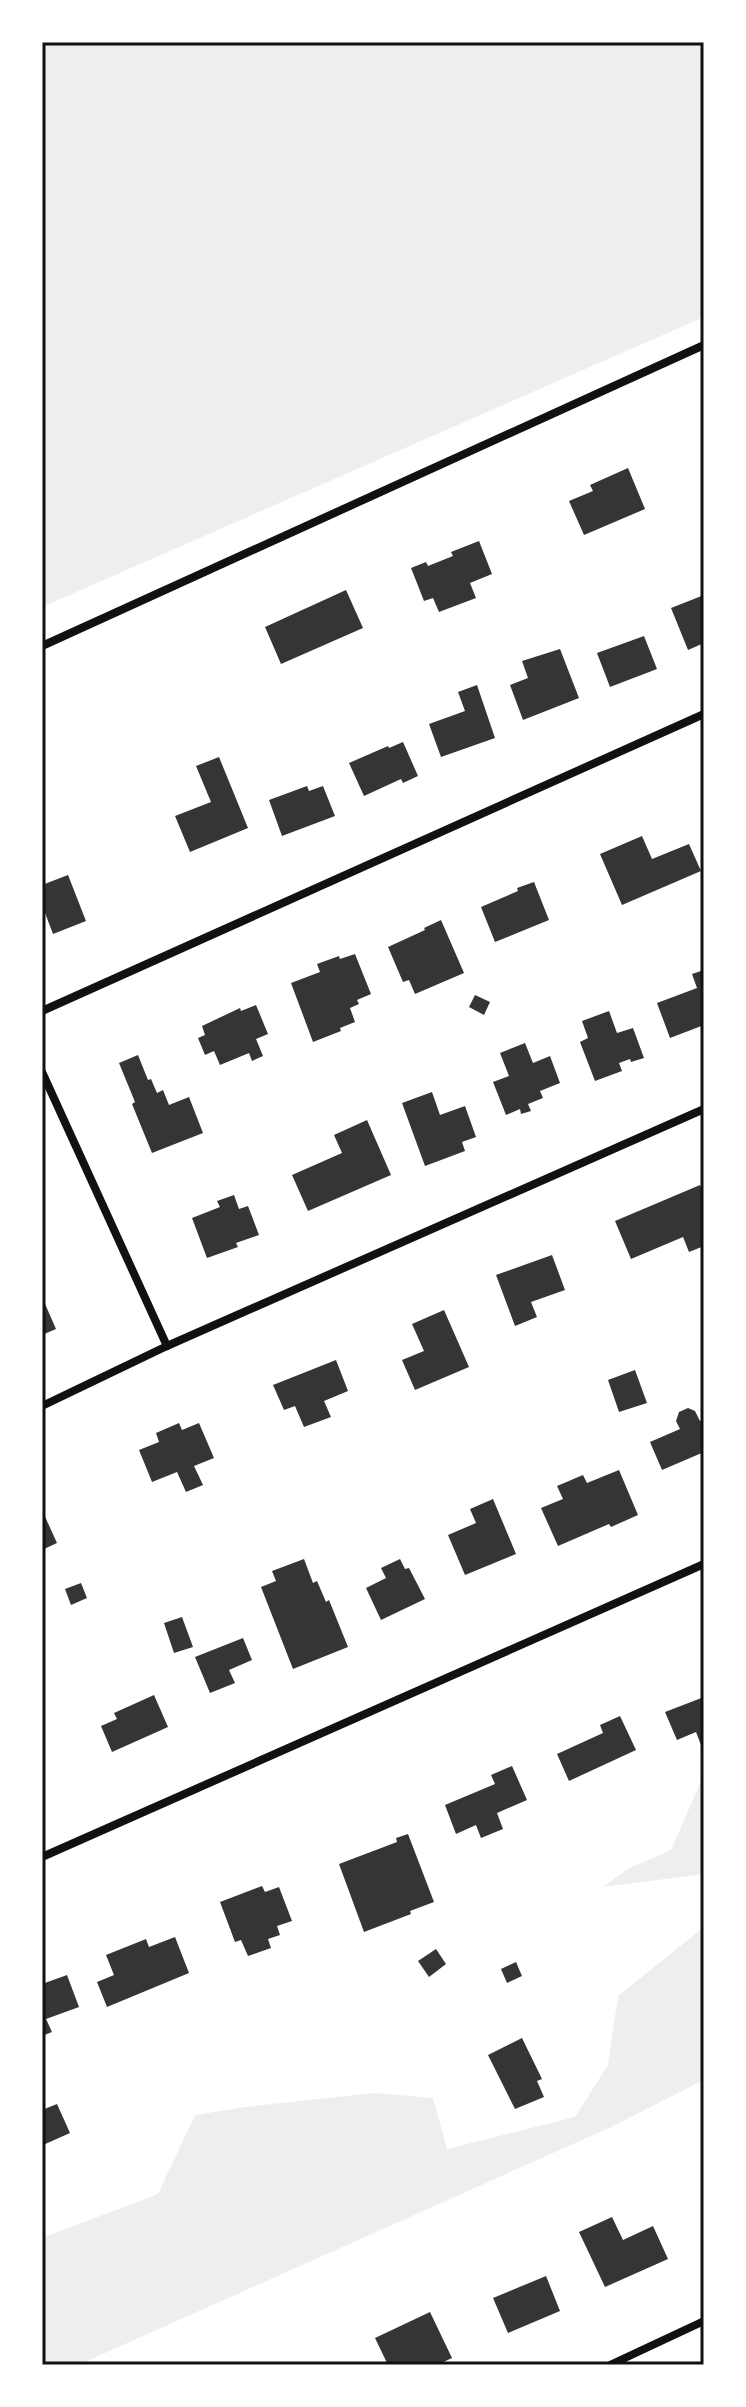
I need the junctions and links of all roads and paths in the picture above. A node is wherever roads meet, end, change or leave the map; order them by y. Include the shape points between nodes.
1 (704, 345) edge
2 (42, 646) edge
3 (704, 714) edge
4 (42, 1011) edge
5 (42, 1072) edge
6 (704, 1109) edge
7 (167, 1346) junction
8 (42, 1406) edge
9 (704, 1564) edge
10 (42, 1857) edge
11 (704, 2321) edge
12 (610, 2365) edge

1 - 2 street
3 - 4 street
5 - 7 street
6 - 7 street
7 - 8 street
9 - 10 street
11 - 12 street

